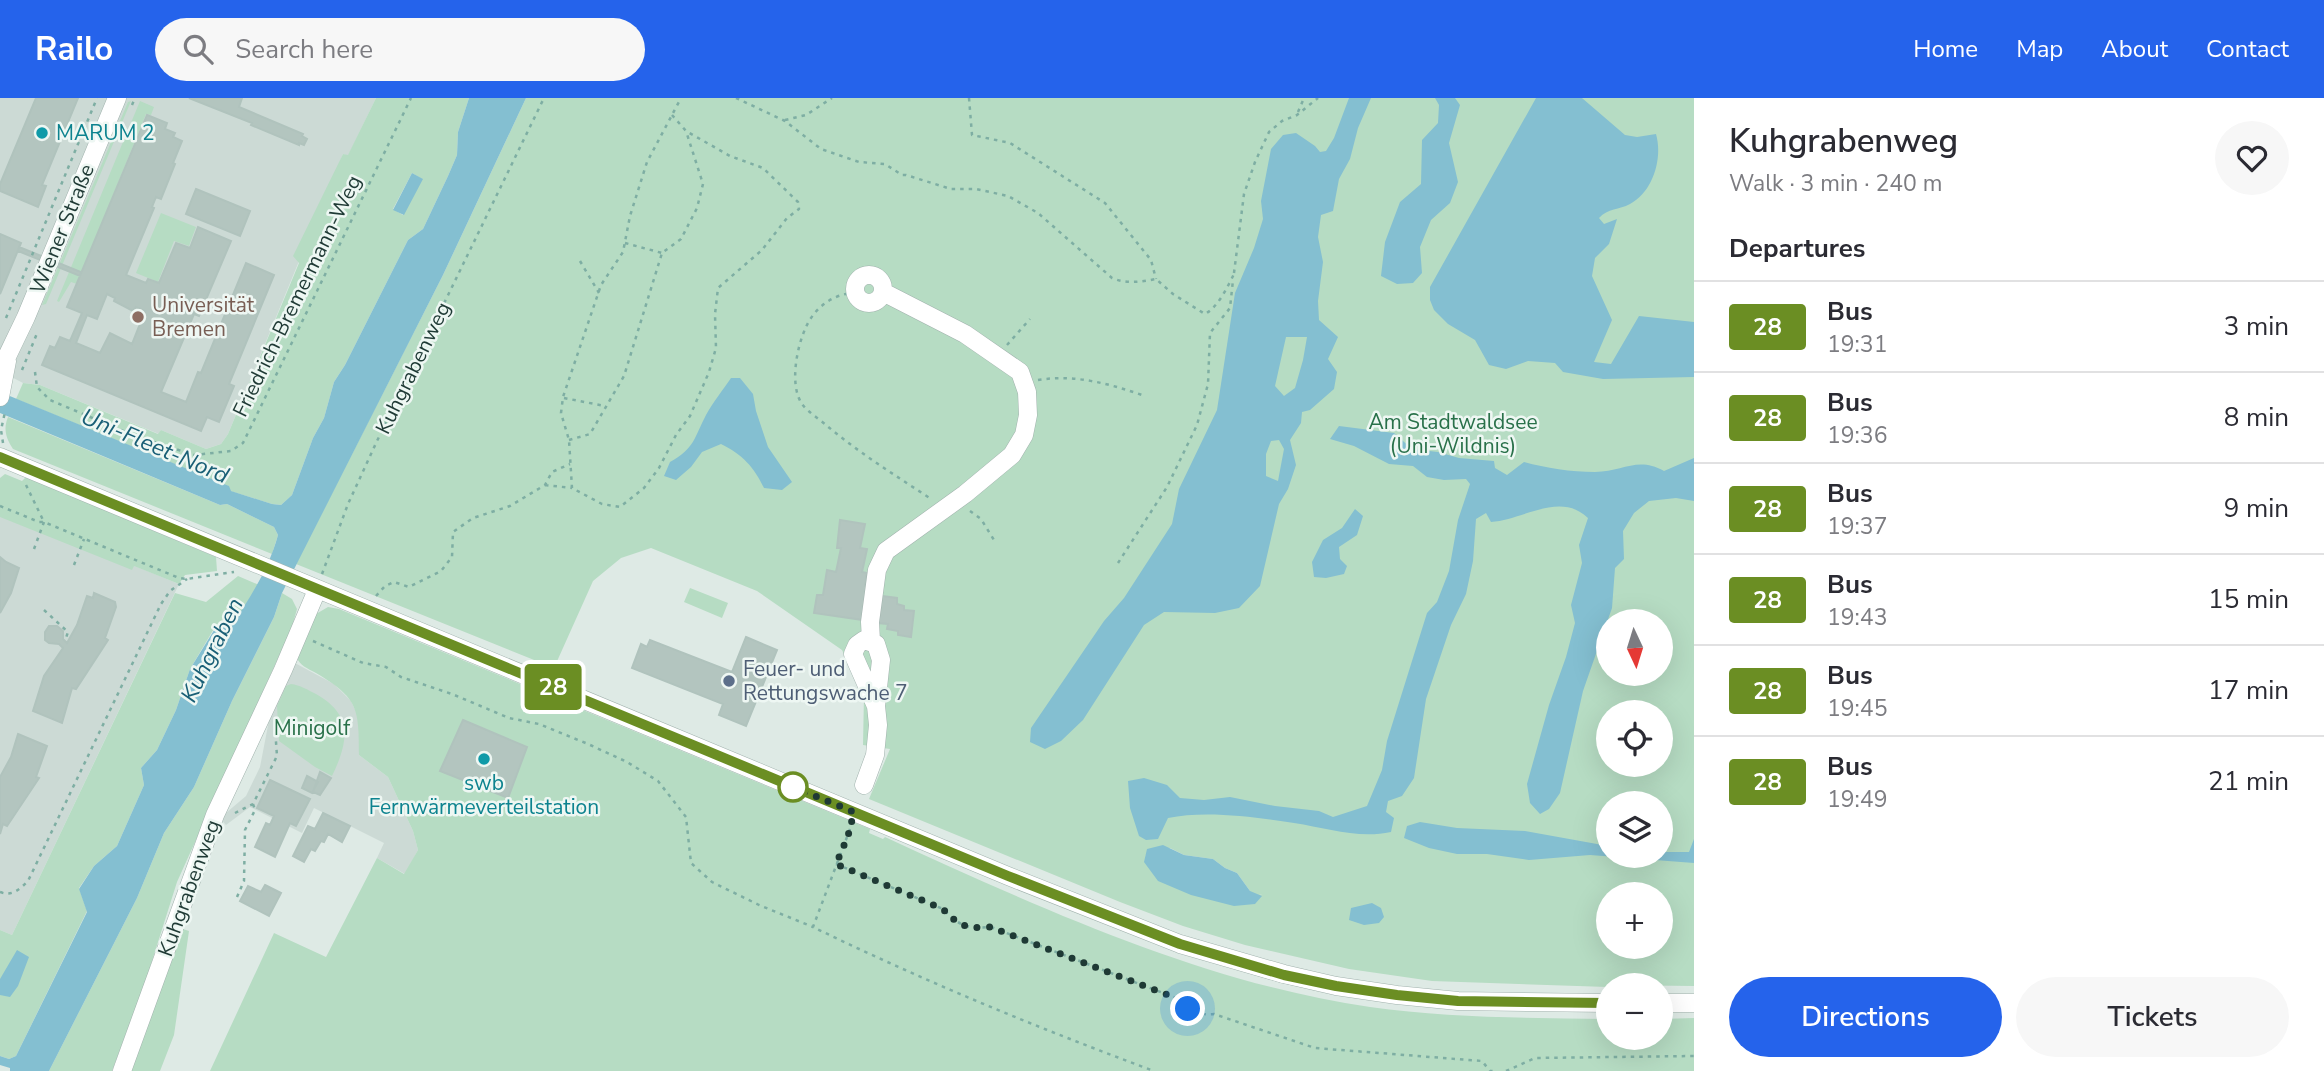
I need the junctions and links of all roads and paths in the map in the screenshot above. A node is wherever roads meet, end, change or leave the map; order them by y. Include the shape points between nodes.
1 (97, 98) edge
2 (117, 98) edge
3 (411, 98) edge
4 (544, 98) edge
5 (681, 98) edge
6 (736, 98) edge
7 (832, 98) edge
8 (969, 98) edge
9 (1304, 98) edge
10 (1318, 98) edge
11 (672, 115) junction
12 (1297, 115) junction
13 (783, 120) junction
14 (686, 131) junction
15 (624, 243) junction
16 (662, 253) junction
17 (580, 261) dead end
18 (1234, 274) junction
19 (1156, 279) junction
20 (599, 293) junction
21 (856, 293) joint
22 (1030, 319) dead end
23 (5, 322) dead end
24 (998, 355) junction
25 (3, 366) edge
26 (35, 372) dead end
27 (1024, 382) junction
28 (1, 394) edge
29 (1145, 396) dead end
30 (563, 397) junction
31 (605, 406) junction
32 (4, 417) dead end
33 (1, 438) edge
34 (569, 440) junction
35 (1, 458) edge
36 (570, 464) junction
37 (24, 481) dead end
38 (545, 485) junction
39 (572, 488) junction
40 (950, 505) junction
41 (0, 506) edge
42 (44, 522) junction
43 (85, 539) junction
44 (994, 540) dead end
45 (34, 549) dead end
46 (1118, 563) dead end
47 (74, 565) dead end
48 (265, 568) junction
49 (187, 579) junction
50 (317, 590) junction
51 (44, 610) dead end
52 (366, 610) junction
53 (298, 635) junction
54 (65, 641) dead end
55 (871, 642) junction
56 (876, 706) junction
57 (275, 721) dead end
58 (859, 798) junction
59 (253, 804) junction
60 (215, 815) junction
61 (836, 864) junction
62 (0, 892) edge
63 (237, 897) dead end
64 (813, 927) junction
65 (1596, 1003) edge
66 (1673, 1003) edge
67 (1694, 1003) edge
68 (1694, 1056) edge
69 (122, 1071) edge
70 (1154, 1071) edge
71 (1493, 1071) edge
72 (1506, 1071) edge

1 - 23 path
2 - 25 street, Wiener Straße
3 - 26 path, Friedrich-Bremermann-Weg via 243,443 231,451 208,455 173,450 50,400 37,387
4 - 50 path, Kuhgrabenweg via 348,504
5 - 11 path
6 - 13 path
7 - 13 path via 806,115
8 - 19 path via 972,135 1010,143 1105,203 1151,260
9 - 12 path
10 - 12 path
11 - 14 path
11 - 15 path via 647,162
12 - 18 path via 1269,132 1255,162 1244,194
13 - 19 path via 821,149 859,162 885,164 902,175 951,189 1008,196 1038,213 1114,279
14 - 16 path via 703,184 681,239
14 - 39 path via 730,156 764,167 798,202 799,209 718,289 716,348 709,372 690,416 644,488 620,507 601,504
15 - 16 path
15 - 20 path
16 - 31 path via 624,376
17 - 20 path
18 - 19 path via 1207,314
18 - 46 path via 1230,308 1210,334 1209,384 1197,425 1167,487
20 - 30 path
21 - 24 street via 857,282 871,275 882,282 883,292
21 - 40 path via 833,298 809,320 796,363 797,391 803,405 854,448
22 - 24 path
24 - 27 street via 1020,372
25 - 28 street, Wiener Straße
27 - 29 path via 1070,378 1107,383
27 - 40 street via 1028,415 1024,435 1012,455
30 - 31 path
30 - 34 path via 561,413
31 - 34 path via 590,434
32 - 33 path
33 - 35 path via 6,449
34 - 36 path
35 - 48 street
36 - 38 path via 552,472
36 - 39 path
37 - 42 path
38 - 39 path
38 - 52 path via 510,506 473,518 453,532 452,556 441,571 409,587 394,582 385,586
40 - 44 path via 981,519
40 - 55 street via 886,551 877,570
41 - 42 path
42 - 43 path
42 - 45 path
43 - 47 path
43 - 49 path
48 - 49 path
48 - 50 street
49 - 62 path via 161,604 28,881 18,892
50 - 52 street
50 - 53 street, Kuhgrabenweg
51 - 54 path via 68,632
52 - 58 street
53 - 60 street, Kuhgrabenweg
53 - 64 path via 509,718 539,724 627,762 658,781 686,817 691,863 712,882
55 - 56 street via 881,660
55 - 56 street via 864,640 853,654
56 - 58 street via 875,755
57 - 59 path via 276,756
58 - 61 path
58 - 65 street via 1128,925 1231,961 1348,988 1458,1001
59 - 60 path via 229,816
59 - 63 path via 255,810 245,830 244,881
60 - 69 street, Kuhgrabenweg
61 - 64 path
61 - 71 path via 943,909 957,923 990,927 1176,998 1203,1015 1214,1014 1315,1048 1468,1058 1482,1061
64 - 70 path via 1030,1024
66 - 67 street
68 - 72 path via 1535,1058

